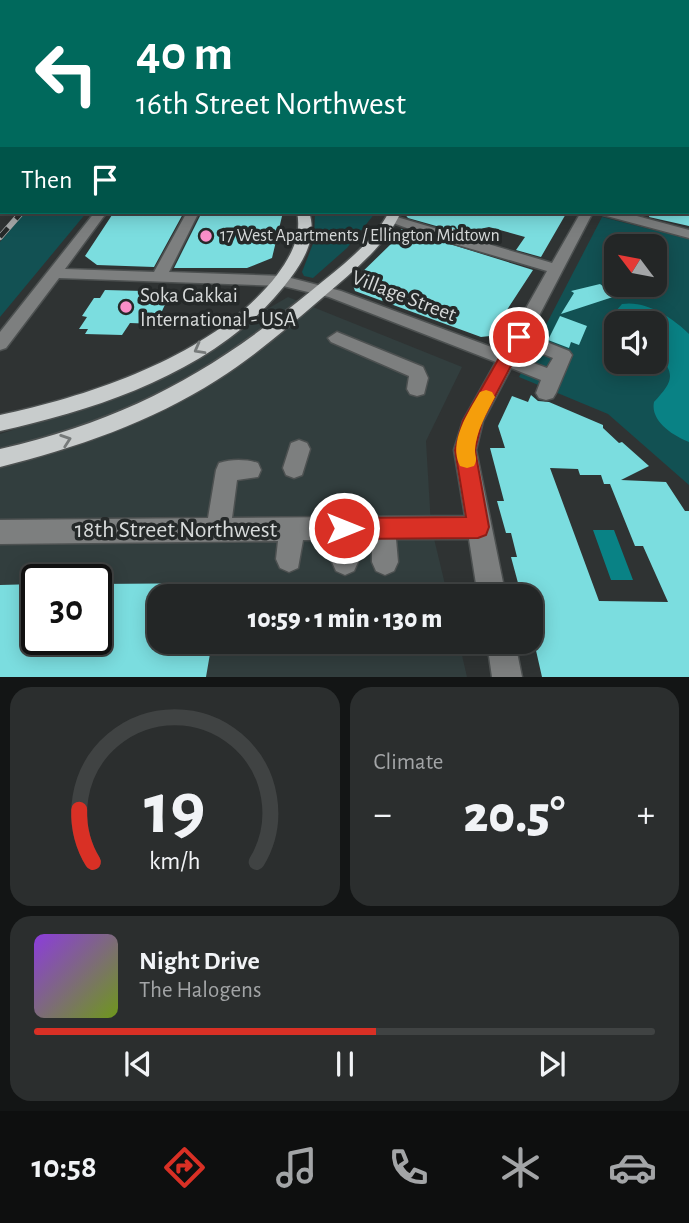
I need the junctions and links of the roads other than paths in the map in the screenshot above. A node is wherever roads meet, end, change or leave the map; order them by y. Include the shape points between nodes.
1 (100, 214) edge
2 (191, 214) edge
3 (303, 214) edge
4 (586, 214) edge
5 (615, 214) edge
6 (393, 216) edge
7 (689, 234) edge
8 (555, 269) junction
9 (54, 273) junction
10 (88, 275) junction
11 (159, 277) junction
12 (283, 281) junction
13 (321, 290) junction
14 (76, 291) dead end
15 (519, 337) junction
16 (337, 338) dead end
17 (0, 344) edge
18 (506, 359) junction
19 (417, 389) dead end
20 (0, 423) edge
21 (0, 458) edge
22 (250, 470) dead end
23 (478, 527) junction
24 (371, 528) junction
25 (292, 529) junction
26 (218, 530) junction
27 (0, 531) edge
28 (289, 559) dead end
29 (386, 562) dead end
30 (489, 584) edge
31 (503, 654) edge
32 (507, 677) edge

1 - 9 street
2 - 11 street
3 - 12 main road via 303,247
4 - 8 street
5 - 7 street
6 - 8 street via 441,236
6 - 13 main road via 358,258
8 - 15 street
9 - 10 street, Village Street
9 - 17 street
10 - 11 street, Village Street
10 - 14 street
11 - 12 street, Village Street
12 - 13 street, Village Street
12 -> 20 main road via 211,342 163,368 83,400
13 - 18 street, Village Street
21 -> 13 main road via 95,430 179,393 232,360
15 - 18 street
15 - 18 street, Village Street via 563,355 549,385
16 - 19 street via 416,372
18 - 23 street via 473,421 465,450
22 - 26 street via 227,470
23 - 24 street, 18th Street Northwest
23 - 30 street
24 - 25 street, 18th Street Northwest
24 - 29 street via 384,540
25 - 26 street, 18th Street Northwest
25 - 28 street
26 - 27 street, 18th Street Northwest
31 - 32 street

